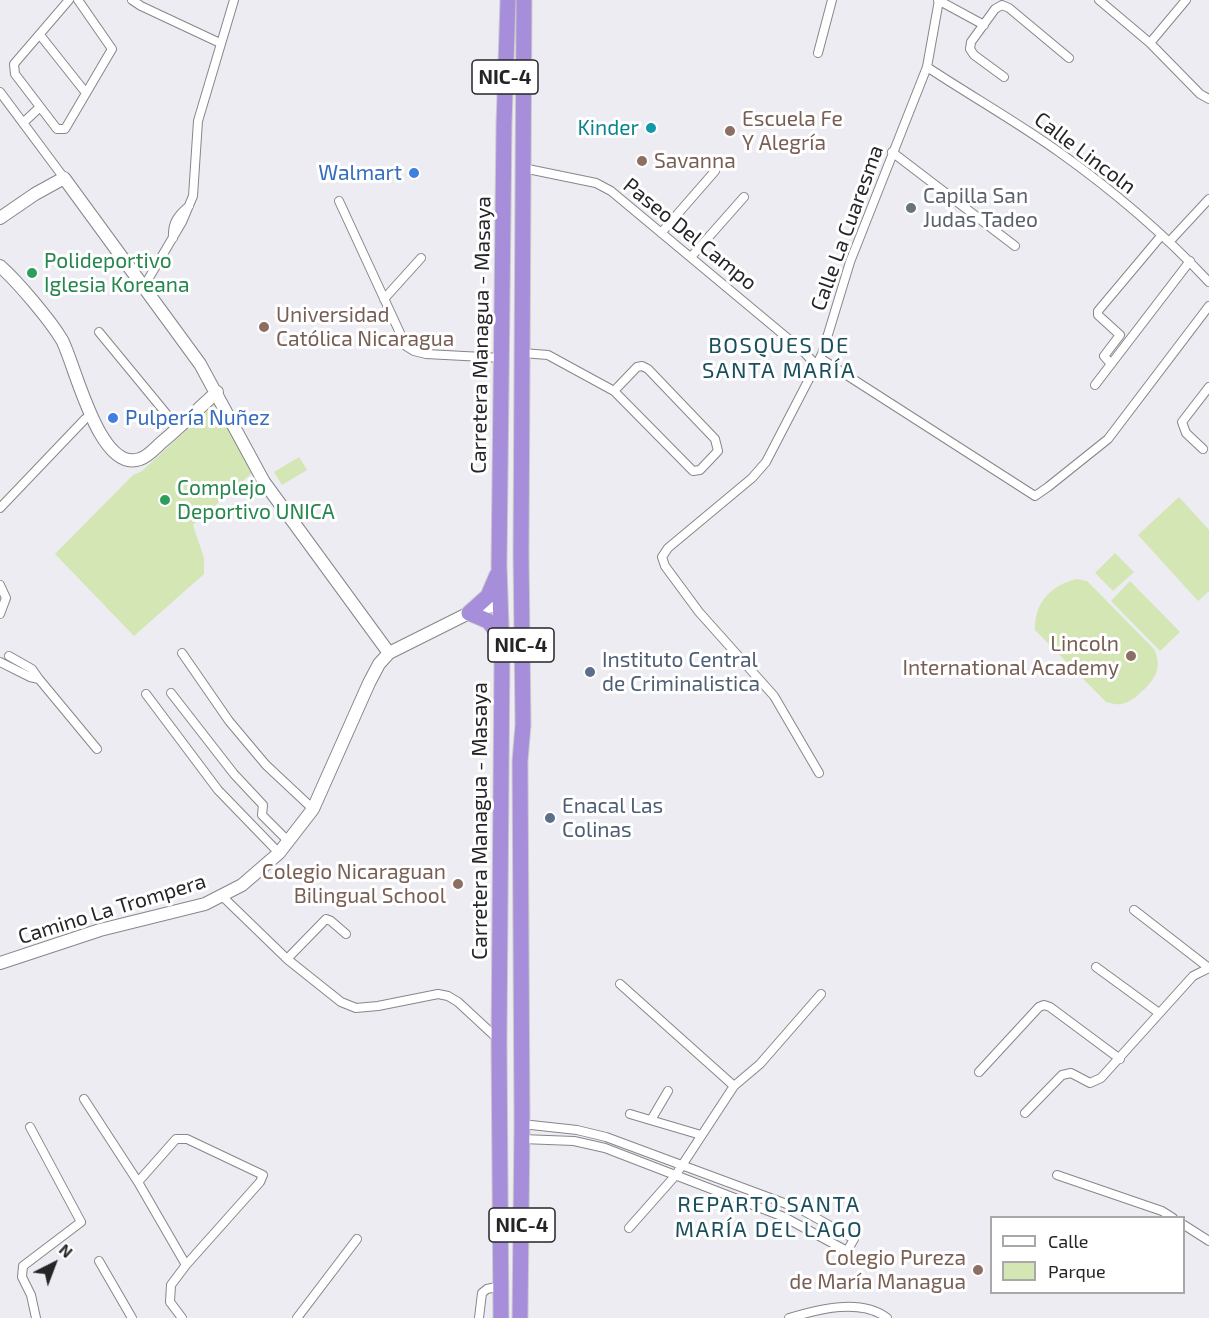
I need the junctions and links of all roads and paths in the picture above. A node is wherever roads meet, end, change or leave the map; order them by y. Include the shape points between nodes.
1 (69, 0) edge
2 (78, 0) edge
3 (132, 0) edge
4 (234, 0) edge
5 (508, 0) edge
6 (522, 0) edge
7 (832, 0) edge
8 (938, 0) edge
9 (1099, 0) edge
10 (1186, 0) edge
11 (984, 25) junction
12 (40, 35) junction
13 (220, 43) junction
14 (1150, 43) junction
15 (818, 53) dead end
16 (1068, 58) dead end
17 (927, 68) junction
18 (1004, 77) dead end
19 (0, 92) edge
20 (86, 93) junction
21 (1209, 99) edge
22 (40, 107) junction
23 (24, 123) junction
24 (504, 124) junction
25 (523, 126) junction
26 (523, 151) junction
27 (892, 152) junction
28 (505, 154) junction
29 (523, 168) junction
30 (715, 171) dead end
31 (64, 178) junction
32 (744, 197) dead end
33 (1209, 199) edge
34 (339, 201) dead end
35 (0, 218) edge
36 (661, 233) junction
37 (1161, 236) junction
38 (1169, 242) junction
39 (1015, 246) dead end
40 (691, 257) junction
41 (421, 258) dead end
42 (1190, 261) junction
43 (0, 266) edge
44 (1209, 282) edge
45 (143, 288) junction
46 (384, 299) junction
47 (1209, 306) edge
48 (99, 332) dead end
49 (522, 353) junction
50 (502, 358) junction
51 (818, 362) junction
52 (1111, 364) junction
53 (1095, 385) dead end
54 (1209, 387) edge
55 (614, 390) junction
56 (217, 392) junction
57 (91, 415) junction
58 (178, 428) junction
59 (1203, 448) dead end
60 (0, 508) edge
61 (521, 553) junction
62 (499, 565) junction
63 (0, 585) edge
64 (500, 605) junction
65 (0, 614) edge
66 (469, 614) junction
67 (501, 637) junction
68 (182, 653) dead end
69 (389, 653) junction
70 (9, 656) dead end
71 (0, 662) edge
72 (39, 679) junction
73 (171, 693) dead end
74 (146, 694) dead end
75 (522, 725) junction
76 (97, 749) dead end
77 (819, 773) dead end
78 (313, 809) junction
79 (288, 842) junction
80 (279, 853) junction
81 (222, 896) junction
82 (1134, 910) dead end
83 (346, 934) dead end
84 (287, 959) junction
85 (0, 963) edge
86 (1096, 967) dead end
87 (1209, 968) edge
88 (620, 984) dead end
89 (821, 994) dead end
90 (1159, 1013) junction
91 (500, 1041) junction
92 (1120, 1059) junction
93 (979, 1072) dead end
94 (734, 1086) junction
95 (668, 1090) dead end
96 (84, 1099) dead end
97 (1025, 1113) dead end
98 (630, 1114) dead end
99 (651, 1120) junction
100 (30, 1127) dead end
101 (522, 1131) junction
102 (701, 1136) junction
103 (683, 1165) junction
104 (1057, 1175) dead end
105 (675, 1176) junction
106 (138, 1182) junction
107 (1170, 1216) edge
108 (1185, 1226) edge
109 (629, 1228) dead end
110 (357, 1239) dead end
111 (1209, 1241) edge
112 (99, 1261) dead end
113 (186, 1265) junction
114 (522, 1273) junction
115 (501, 1286) junction
116 (520, 1315) edge
117 (36, 1318) edge
118 (132, 1318) edge
119 (182, 1318) edge
120 (297, 1318) edge
121 (479, 1318) edge
122 (501, 1318) edge
123 (789, 1318) edge
124 (887, 1318) edge

1 - 12 street
2 - 20 street via 112,47
3 - 13 street
4 - 13 street
5 - 24 highway, Carretera Managua - Masaya / NIC-4
6 - 25 highway, Carretera Managua - Masaya / NIC-4
7 - 15 street
8 - 11 street
8 - 17 street, Calle La Cuaresma
9 - 14 street
10 - 14 street
11 - 16 street via 1002,5
11 - 18 street via 970,49
12 - 20 street
12 - 22 street via 13,69
13 - 45 street via 198,121 193,196
14 - 21 street
17 - 27 street, Calle La Cuaresma
17 - 37 street, Calle Lincoln via 1058,151 1106,186
19 - 23 street
20 - 22 street via 63,130 57,129
22 - 23 street
23 - 31 street
24 - 25 highway via 514,135
24 - 28 highway, Carretera Managua - Masaya / NIC-4
25 - 26 highway, Carretera Managua - Masaya / NIC-4
26 - 28 highway via 513,145
26 - 29 highway, Carretera Managua - Masaya / NIC-4
27 - 39 street
27 - 51 street, Calle La Cuaresma via 850,262
28 - 50 highway, Carretera Managua - Masaya / NIC-4
29 - 36 street, Paseo Del Campo via 596,183
29 - 49 highway, Carretera Managua - Masaya / NIC-4
30 - 36 street
31 - 35 street
31 - 45 street
32 - 40 street
33 - 38 street
34 - 46 street
36 - 40 street, Paseo Del Campo
37 - 38 street, Calle Lincoln
37 - 52 street via 1098,311 1120,335 1104,356
38 - 42 street, Calle Lincoln
40 - 51 street, Paseo Del Campo
41 - 46 street
42 - 44 street, Calle Lincoln
42 - 52 street
43 - 57 street via 64,343
45 - 56 street
46 - 50 street via 406,346 414,351
47 - 51 street, Paseo Del Campo via 1108,439 1035,495
48 - 58 street
49 - 55 street via 548,355
49 - 61 highway, Carretera Managua - Masaya / NIC-4
50 - 62 highway, Carretera Managua - Masaya / NIC-4
51 - 77 street, Calle La Cuaresma via 766,462 662,557 699,612 774,696
52 - 53 street
54 - 59 street via 1182,422 1186,433
55 - 55 street via 693,471 700,470 718,451 715,439 648,369 637,367
56 - 58 street
56 - 69 street via 264,482
57 - 58 street via 114,452 133,460 149,454
57 - 60 street
61 - 64 highway via 513,581
61 - 75 highway, Carretera Managua - Masaya / NIC-4
62 - 64 highway, Carretera Managua - Masaya / NIC-4
62 - 66 highway via 488,597
63 - 65 street via 6,598
64 - 66 street
64 - 67 highway, Carretera Managua - Masaya / NIC-4
64 - 75 highway via 513,622 517,639 518,717
66 - 67 highway via 488,621
66 - 69 street
67 - 91 highway, Carretera Managua - Masaya / NIC-4
68 - 78 street via 229,721 266,765
69 - 78 street, Camino La Trompera via 369,682
70 - 72 street via 32,669
71 - 72 street
72 - 76 street
73 - 79 street via 263,805 262,815
74 - 80 street via 218,790
75 - 101 highway, Carretera Managua - Masaya / NIC-4
78 - 79 street, Camino La Trompera
79 - 80 street, Camino La Trompera
80 - 81 street, Camino La Trompera via 242,885
81 - 84 street
81 - 85 street, Camino La Trompera
82 - 87 street
83 - 84 street via 326,919
84 - 91 street via 341,1002 356,1008 438,994 448,996
86 - 90 street
87 - 90 street via 1193,976
88 - 94 street
89 - 94 street via 760,1065
90 - 92 street
91 - 115 highway, Carretera Managua - Masaya / NIC-4
92 - 93 street via 1044,1005
92 - 97 street via 1096,1082 1071,1073 1062,1075
94 - 102 street
95 - 99 street
96 - 106 street
98 - 99 street
99 - 102 street
100 - 117 street via 81,1222 23,1266 22,1277 32,1295
101 - 103 street via 577,1130
101 - 105 street via 605,1148
101 - 114 highway, Carretera Managua - Masaya / NIC-4
102 - 103 street
103 - 105 street
103 - 105 street via 800,1209 854,1239 847,1251 784,1216
104 - 107 street
105 - 109 street
106 - 113 street
106 - 113 street via 176,1139 187,1139 263,1175
108 - 111 street
110 - 120 street
112 - 118 street
113 - 119 street via 171,1285 170,1302
114 - 115 highway
114 - 116 highway, Carretera Managua - Masaya / NIC-4
115 - 116 highway via 510,1293
115 - 121 street via 482,1293
115 - 122 highway, Carretera Managua - Masaya / NIC-4
123 - 124 street via 815,1310 859,1307

